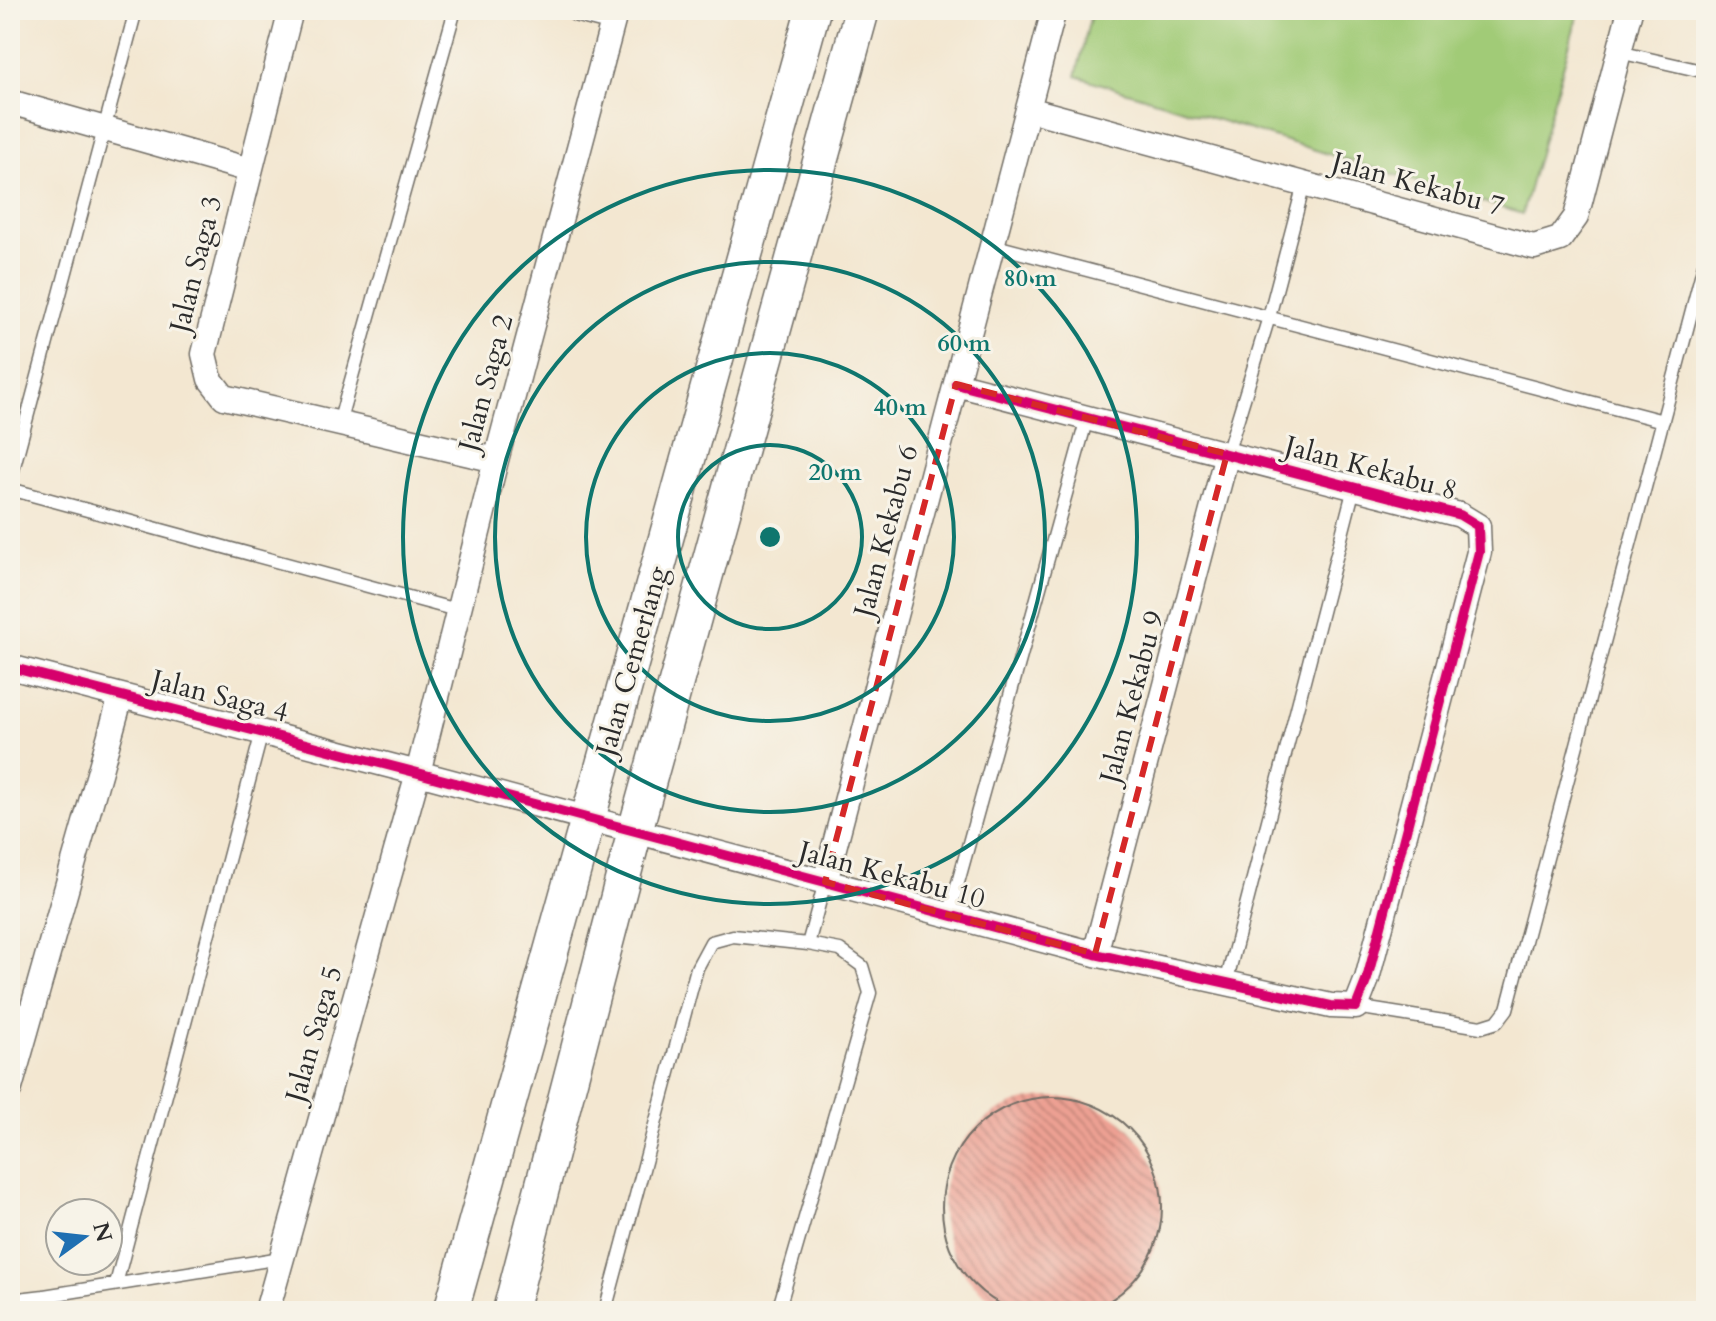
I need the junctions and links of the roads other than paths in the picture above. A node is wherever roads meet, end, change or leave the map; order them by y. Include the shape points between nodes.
1 (136, 10) edge
2 (291, 10) edge
3 (455, 10) edge
4 (578, 10) edge
5 (813, 10) edge
6 (862, 10) edge
7 (1054, 10) edge
8 (1630, 10) edge
9 (615, 14) edge
10 (1619, 52) junction
11 (1706, 72) edge
12 (10, 102) edge
13 (1028, 109) junction
14 (105, 129) junction
15 (250, 170) junction
16 (1304, 184) junction
17 (992, 245) junction
18 (1706, 257) edge
19 (1269, 317) junction
20 (956, 384) junction
21 (1087, 418) junction
22 (1663, 421) junction
23 (339, 423) junction
24 (1227, 454) junction
25 (496, 460) junction
26 (10, 481) edge
27 (1354, 488) junction
28 (10, 489) edge
29 (460, 611) junction
30 (10, 667) edge
31 (121, 696) junction
32 (262, 732) junction
33 (418, 773) junction
34 (589, 818) junction
35 (635, 831) junction
36 (825, 882) junction
37 (949, 915) junction
38 (808, 944) junction
39 (1095, 954) junction
40 (1226, 983) junction
41 (1356, 1007) junction
42 (10, 1088) edge
43 (281, 1258) junction
44 (116, 1284) junction
45 (10, 1300) edge
46 (267, 1311) edge
47 (451, 1311) edge
48 (510, 1311) edge
49 (605, 1311) edge
50 (778, 1311) edge

1 - 14 lane
2 - 15 street, Jalan Saga 3
3 - 23 lane
4 - 9 street
5 - 34 main road, Jalan Cemerlang
6 - 35 main road, Jalan Cemerlang
7 - 13 street, Jalan Kekabu 6
8 - 10 street, Jalan Kekabu 7
9 - 25 street, Jalan Saga 2
10 - 11 lane
10 - 16 street, Jalan Kekabu 7 via 1576,217 1560,239 1534,247
12 - 14 street
13 - 16 street, Jalan Kekabu 7
13 - 17 street, Jalan Kekabu 6
14 - 15 street
14 - 26 lane
15 - 23 street, Jalan Saga 3 via 204,354 210,379 224,397
16 - 19 lane
17 - 19 lane
17 - 20 street, Jalan Kekabu 6
18 - 22 lane
19 - 22 lane
19 - 24 lane
20 - 21 street, Jalan Kekabu 8
20 - 36 street, Jalan Kekabu 6
21 - 24 street, Jalan Kekabu 8
21 - 37 lane
22 - 41 lane via 1507,1009 1497,1022 1481,1027
23 - 25 street, Jalan Saga 3
24 - 27 street, Jalan Kekabu 8
24 - 39 street, Jalan Kekabu 9
25 - 29 street, Jalan Saga 2
27 - 40 lane
27 - 41 street, Jalan Kekabu 8 via 1460,515 1478,526 1479,552
28 - 29 lane
29 - 33 street, Jalan Saga 2
30 - 31 street, Jalan Saga 4
31 - 32 street, Jalan Saga 4
31 - 42 street
32 - 33 street, Jalan Saga 4
32 - 44 lane
33 - 34 street, Jalan Kekabu 10
33 - 43 street, Jalan Saga 5
34 - 35 street, Jalan Kekabu 10
34 - 47 main road, Jalan Cemerlang
35 - 36 street, Jalan Kekabu 10
35 - 48 main road, Jalan Cemerlang
36 - 37 street, Jalan Kekabu 10
36 - 38 lane
37 - 39 street, Jalan Kekabu 10
38 - 49 lane via 733,936 711,942 697,968
38 - 50 lane via 840,950 862,966 870,993
39 - 40 street, Jalan Kekabu 10
40 - 41 street, Jalan Kekabu 10
43 - 44 lane
43 - 46 street, Jalan Saga 5
44 - 45 lane

